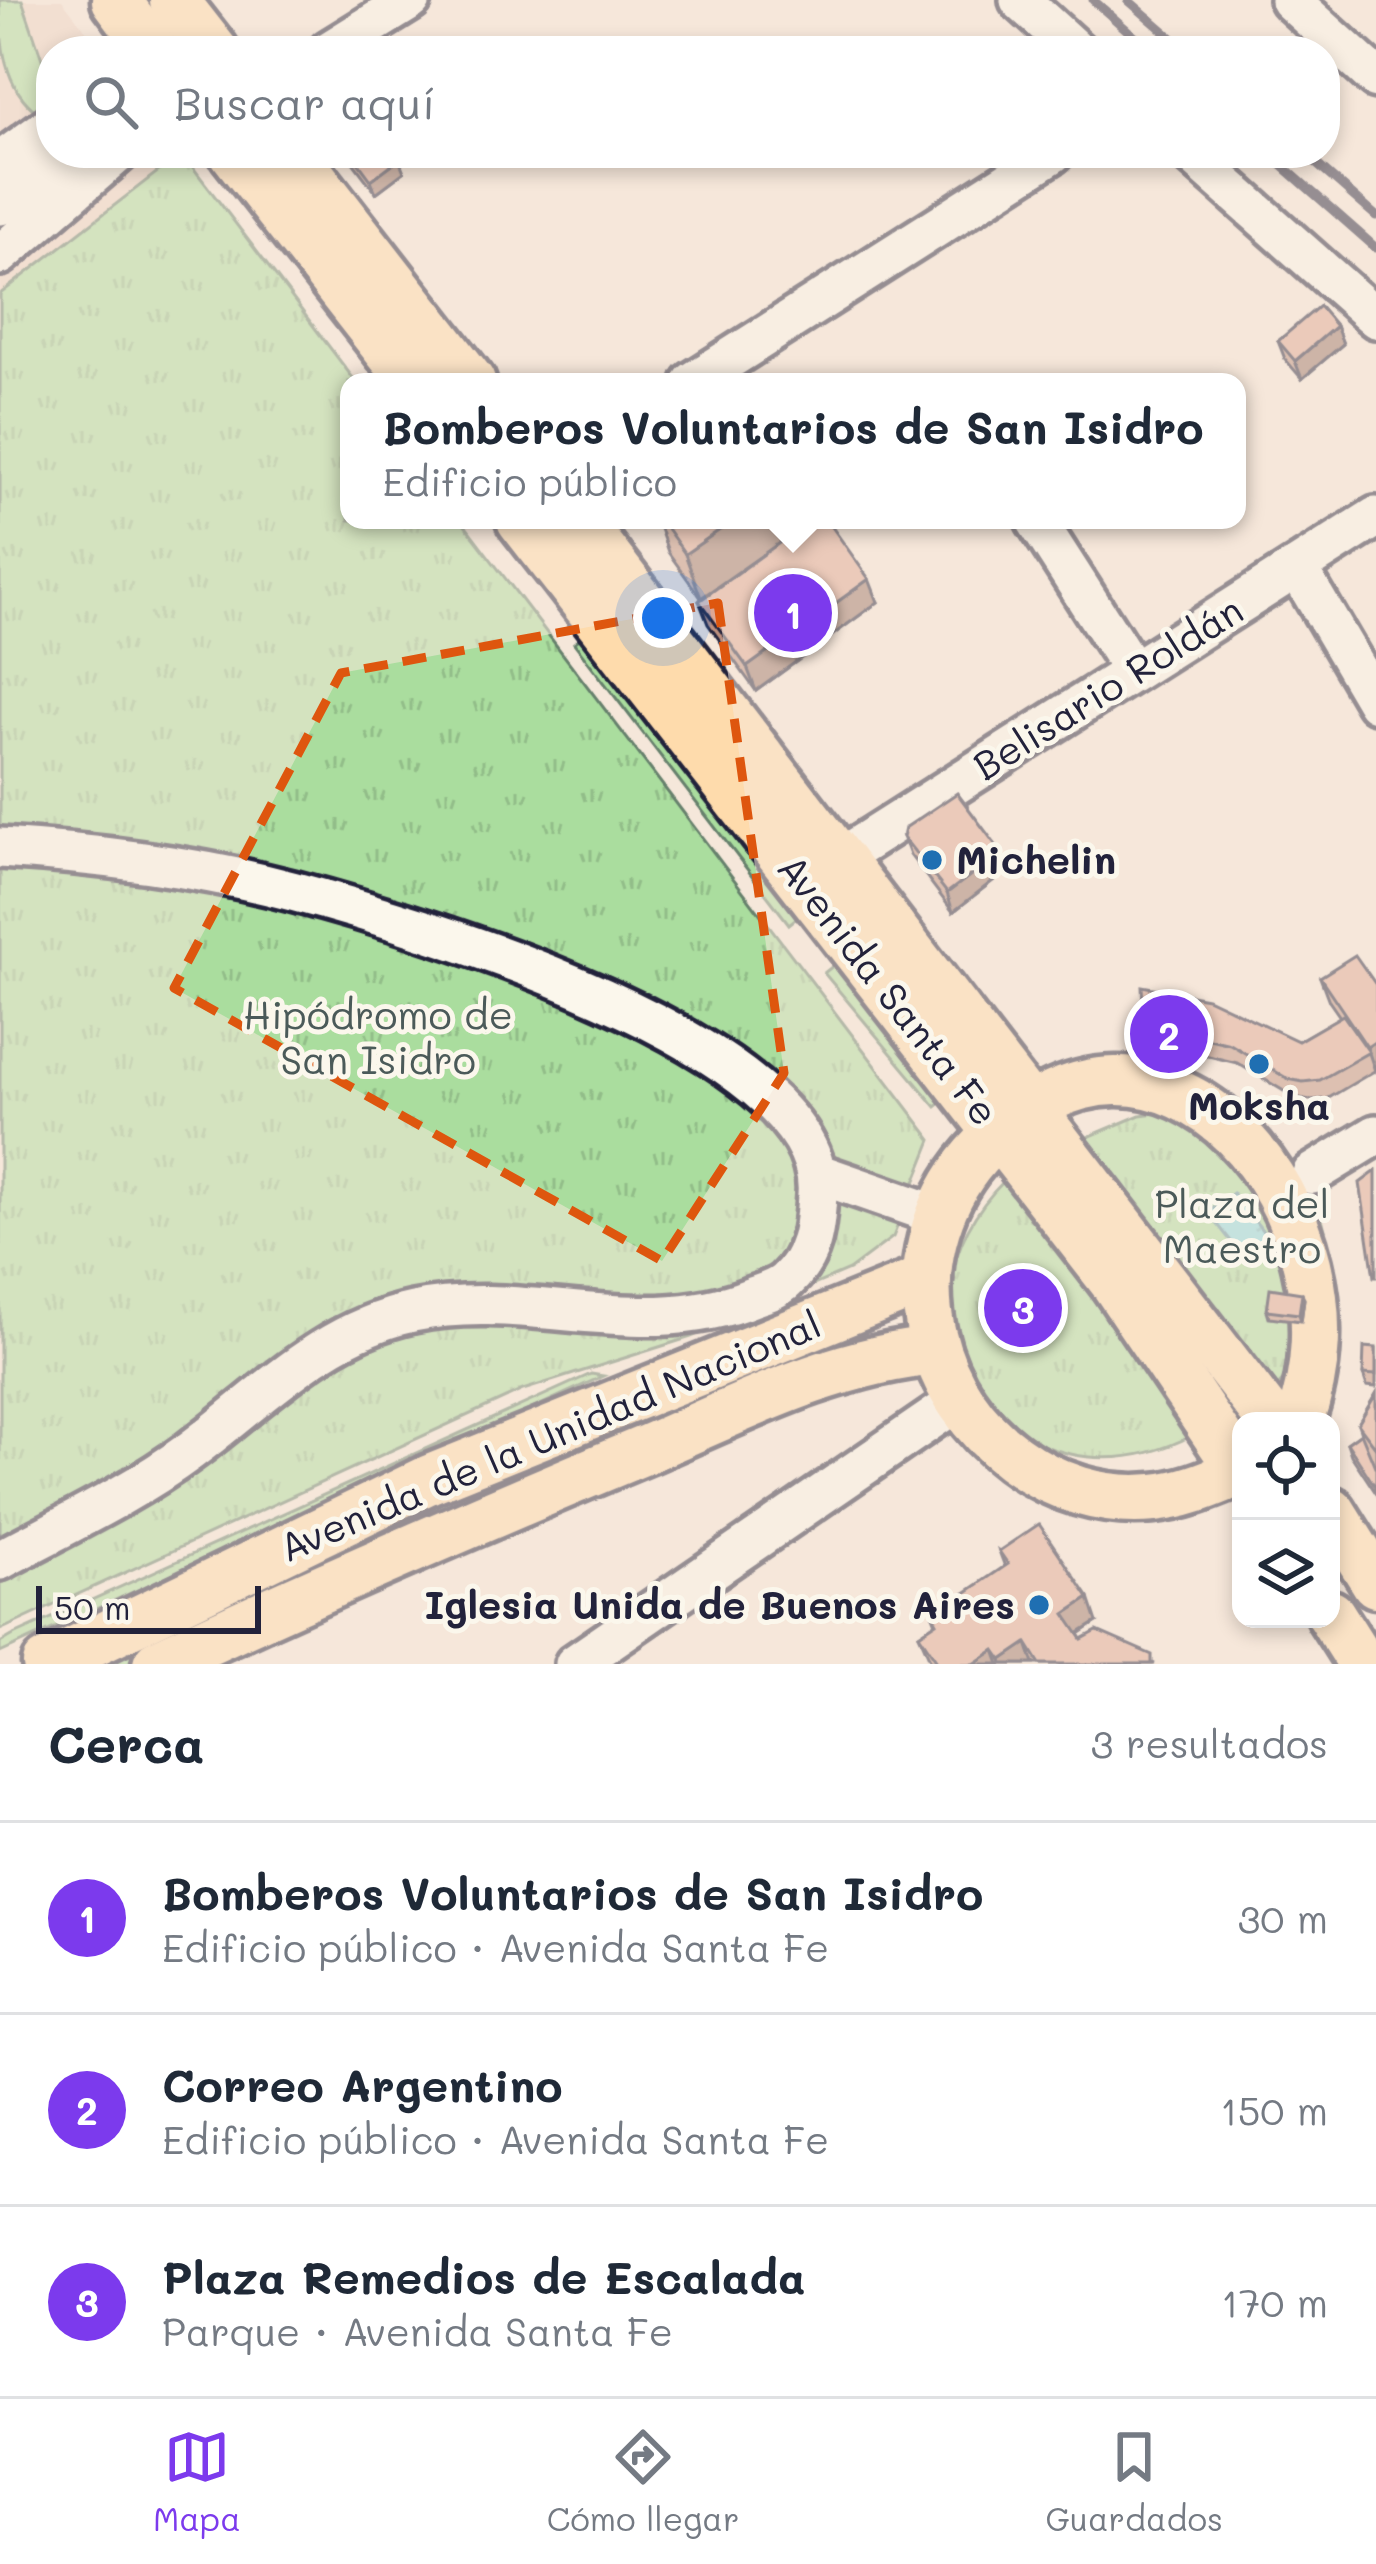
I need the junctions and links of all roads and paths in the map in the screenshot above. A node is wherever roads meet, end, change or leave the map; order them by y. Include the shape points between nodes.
1 (116, 0) edge
2 (410, 0) edge
3 (1020, 0) edge
4 (1290, 0) edge
5 (174, 36) edge
6 (353, 36) edge
7 (1060, 36) edge
8 (1330, 36) edge
9 (1340, 45) edge
10 (1376, 78) edge
11 (36, 136) edge
12 (0, 162) edge
13 (46, 168) edge
14 (101, 168) edge
15 (246, 168) edge
16 (305, 168) edge
17 (1029, 168) edge
18 (1207, 168) edge
19 (0, 205) edge
20 (0, 255) edge
21 (1376, 318) edge
22 (406, 373) edge
23 (464, 373) edge
24 (708, 373) edge
25 (1376, 517) edge
26 (530, 529) edge
27 (583, 529) edge
28 (1042, 529) edge
29 (1298, 569) junction
30 (1133, 671) junction
31 (681, 689) junction
32 (1376, 702) edge
33 (0, 848) edge
34 (839, 858) junction
35 (1016, 1119) junction
36 (1376, 1135) edge
37 (819, 1174) junction
38 (1312, 1174) junction
39 (940, 1216) junction
40 (927, 1280) junction
41 (936, 1351) junction
42 (958, 1401) junction
43 (1263, 1412) edge
44 (1305, 1412) edge
45 (1232, 1458) edge
46 (1232, 1475) edge
47 (1337, 1520) edge
48 (0, 1560) edge
49 (1376, 1583) edge
50 (1339, 1628) edge
51 (47, 1664) edge
52 (157, 1664) edge
53 (575, 1664) edge
54 (1362, 1664) edge

1 - 5 main road
2 - 6 street
3 - 7 street
4 - 8 street
9 - 10 street
11 - 12 street
13 - 19 street
14 - 20 street
15 - 22 main road
16 - 23 main road
17 - 24 street
18 - 21 street
25 - 29 street, Belisario Roldán
26 - 31 main road, Avenida Santa Fe
27 - 31 main road, Avenida Santa Fe
28 - 30 street
29 - 30 street, Belisario Roldán
29 - 32 street
30 - 34 street, Belisario Roldán
31 - 34 main road, Avenida Santa Fe
31 - 35 main road, Avenida Santa Fe
33 - 37 street via 98,854 291,890 595,992 697,1043 793,1118
34 - 35 main road, Avenida Santa Fe
35 - 38 main road via 1081,1088 1134,1080 1186,1086 1250,1114
35 - 39 main road via 962,1172
35 - 43 main road, Avenida Santa Fe
35 - 45 main road, Avenida Santa Fe
36 - 38 street
37 - 39 street
37 - 48 street via 814,1244 785,1283 675,1318 494,1304 415,1311 355,1329 272,1382 188,1453
38 - 44 main road via 1332,1210 1348,1289 1328,1380
39 - 40 main road
40 - 41 main road
40 - 51 main road, Avenida de la Unidad Nacional via 430,1479
41 - 42 main road
41 - 52 main road, Avenida de la Unidad Nacional via 869,1361 750,1406
42 - 46 main road via 1022,1465 1063,1486 1152,1498
42 - 53 street
47 - 49 main road
50 - 54 main road

